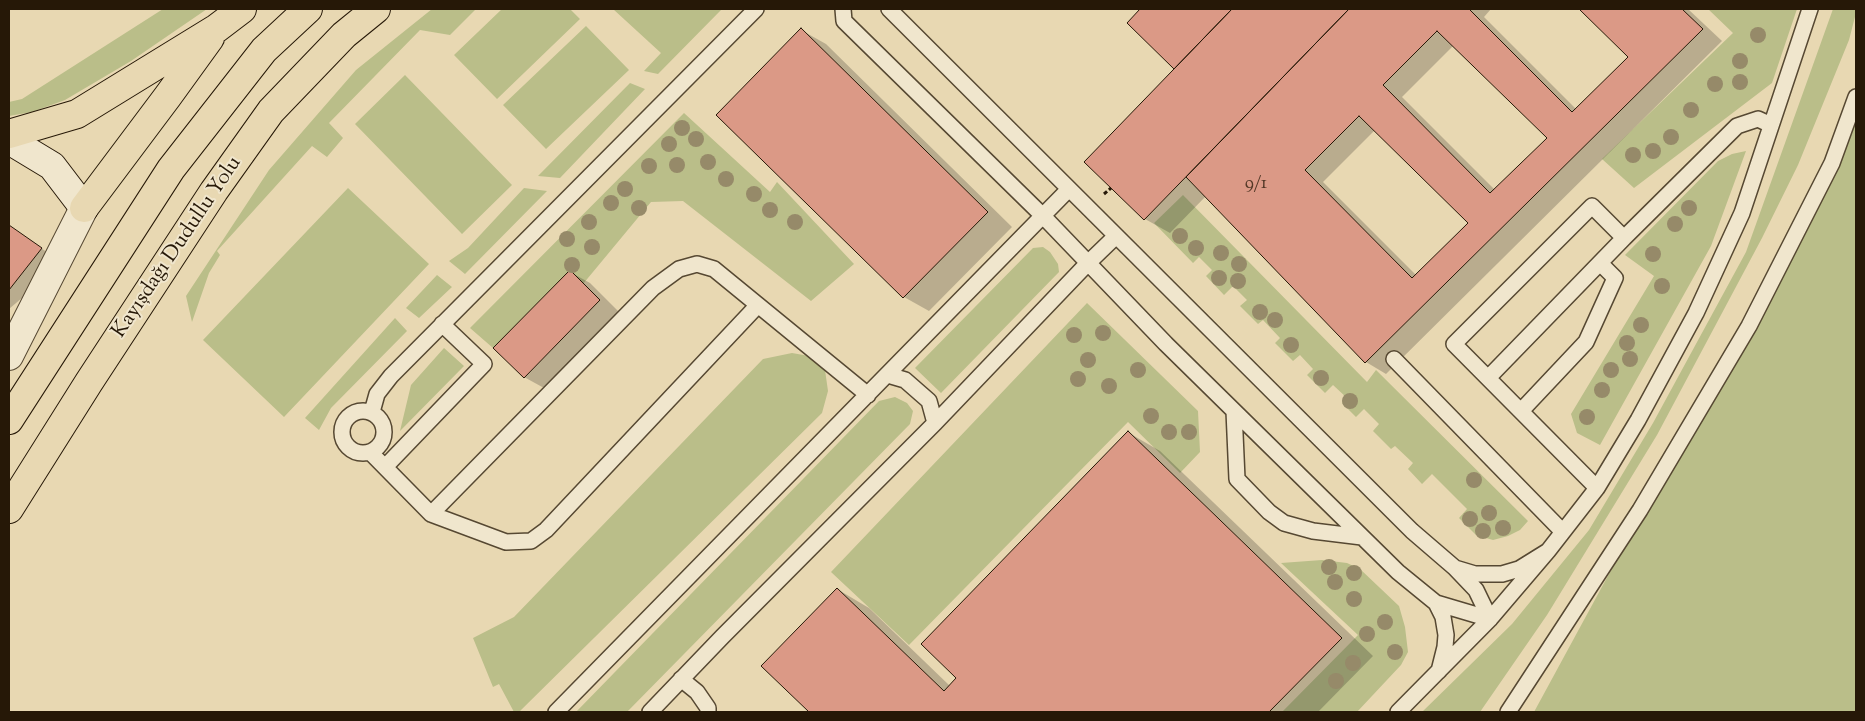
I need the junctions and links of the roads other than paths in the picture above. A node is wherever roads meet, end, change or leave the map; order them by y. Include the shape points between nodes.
1 (242, 9) edge
2 (308, 9) edge
3 (376, 9) edge
4 (756, 9) edge
5 (843, 9) edge
6 (890, 9) edge
7 (1810, 9) edge
8 (217, 28) junction
9 (1856, 97) edge
10 (1771, 125) junction
11 (9, 134) edge
12 (9, 140) edge
13 (1069, 189) junction
14 (84, 208) junction
15 (1043, 216) junction
16 (1116, 236) junction
17 (1624, 238) junction
18 (1600, 263) junction
19 (1087, 264) junction
20 (758, 305) junction
21 (442, 324) junction
22 (9, 356) edge
23 (1394, 359) dead end
24 (888, 375) junction
25 (1488, 378) junction
26 (868, 395) junction
27 (1234, 411) junction
28 (372, 412) junction
29 (1521, 412) junction
30 (9, 420) edge
31 (935, 423) junction
32 (370, 452) junction
33 (385, 467) junction
34 (1597, 488) junction
35 (9, 510) edge
36 (431, 514) junction
37 (1562, 532) junction
38 (1362, 537) junction
39 (1548, 551) junction
40 (1455, 568) junction
41 (1436, 603) junction
42 (1490, 620) junction
43 (1438, 672) junction
44 (681, 679) junction
45 (556, 712) edge
46 (650, 712) edge
47 (708, 712) edge
48 (1398, 712) edge
49 (1508, 712) edge

1 - 8 main road
2 - 30 main road via 264,50 171,169
3 - 35 main road, Kayışdağı Dudullu Yolu via 344,35 271,111 214,191
4 - 21 lane
5 - 15 lane via 844,21
6 - 13 lane
7 - 10 lane
8 - 11 main road via 77,114
8 - 14 main road
9 - 49 lane via 1832,163 1749,326 1640,510
10 - 17 lane via 1758,119 1738,126
10 - 34 lane via 1742,213 1696,313
12 - 14 street via 52,166
13 - 15 lane
13 - 16 lane
14 - 22 street
15 - 19 lane
15 - 24 lane
16 - 19 lane
16 - 40 lane via 1412,530
17 - 18 lane
17 - 25 lane via 1592,206 1454,344
18 - 25 lane
18 - 29 lane via 1615,278 1586,342
19 - 27 lane
19 - 31 lane
20 - 26 lane
20 - 36 lane via 546,530 531,541 506,542
20 - 36 lane via 714,270 697,264 679,268 653,288
21 - 28 lane via 391,376 377,394
21 - 33 lane via 484,364
23 - 37 lane
24 - 26 lane
24 - 31 lane via 906,380 929,401
25 - 29 lane
26 - 45 lane
27 - 38 lane
27 - 38 lane via 1237,479 1269,512 1284,523 1313,532
28 - 32 lane via 383,422 384,437
28 - 32 lane via 353,413 342,429 349,447 356,452
29 - 34 lane
31 - 44 lane
32 - 33 lane
33 - 36 lane
34 - 37 lane
37 - 39 lane
38 - 41 lane
39 - 40 lane via 1519,569 1502,574 1475,574
39 - 42 lane
40 - 42 lane via 1476,590
41 - 42 lane
41 - 43 lane via 1443,617 1446,635
42 - 43 lane
43 - 48 lane
44 - 46 lane
44 - 47 lane via 697,692

